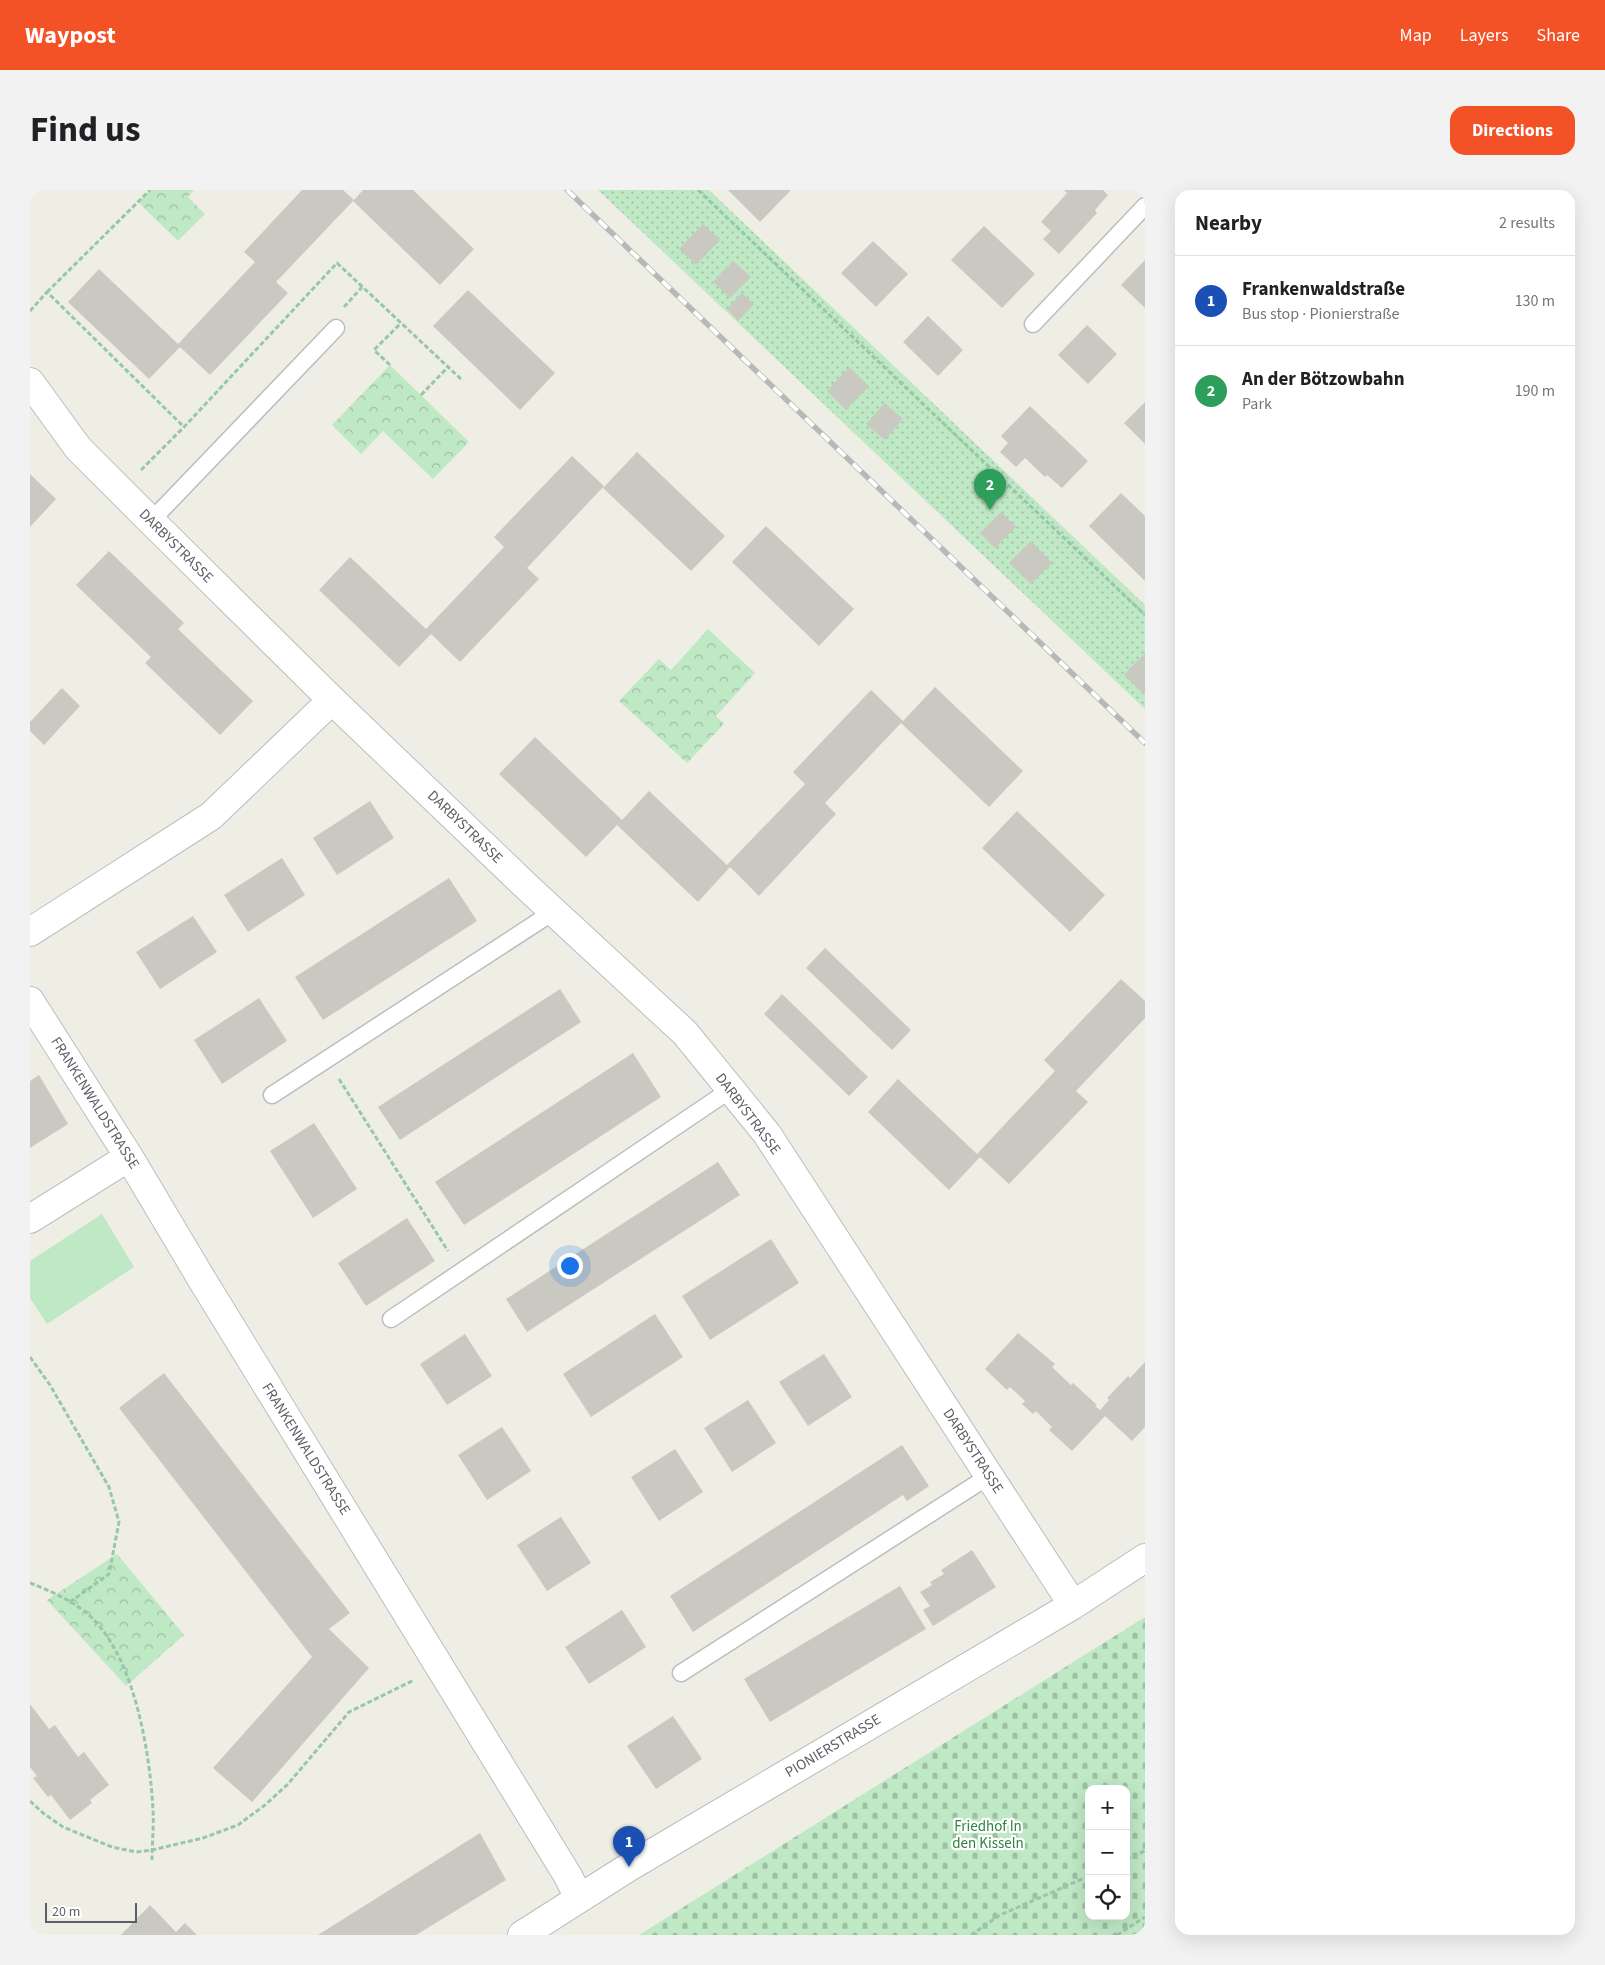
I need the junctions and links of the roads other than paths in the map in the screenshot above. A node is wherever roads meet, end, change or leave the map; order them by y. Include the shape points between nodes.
1 (1145, 206) edge
2 (1032, 324) dead end
3 (336, 328) dead end
4 (30, 382) edge
5 (151, 521) junction
6 (332, 700) junction
7 (553, 912) junction
8 (30, 932) edge
9 (30, 1001) edge
10 (730, 1090) junction
11 (272, 1095) dead end
12 (129, 1157) junction
13 (30, 1219) edge
14 (391, 1319) dead end
15 (989, 1476) junction
16 (1145, 1558) edge
17 (1073, 1605) junction
18 (681, 1673) dead end
19 (580, 1898) junction
20 (522, 1935) edge

1 - 2 lane
3 - 5 lane
4 - 5 street, DARBYSTRASSE via 78,448
5 - 6 street, DARBYSTRASSE
6 - 7 street, DARBYSTRASSE
6 - 8 street via 211,816
7 - 10 street, DARBYSTRASSE via 686,1033
7 - 11 lane
9 - 12 street, FRANKENWALDSTRASSE
10 - 14 lane
10 - 15 street, DARBYSTRASSE via 766,1134
12 - 13 street
12 - 19 street, FRANKENWALDSTRASSE
15 - 17 street, DARBYSTRASSE
15 - 18 lane
16 - 17 street, PIONIERSTRASSE
17 - 19 street, PIONIERSTRASSE
19 - 20 street, PIONIERSTRASSE

